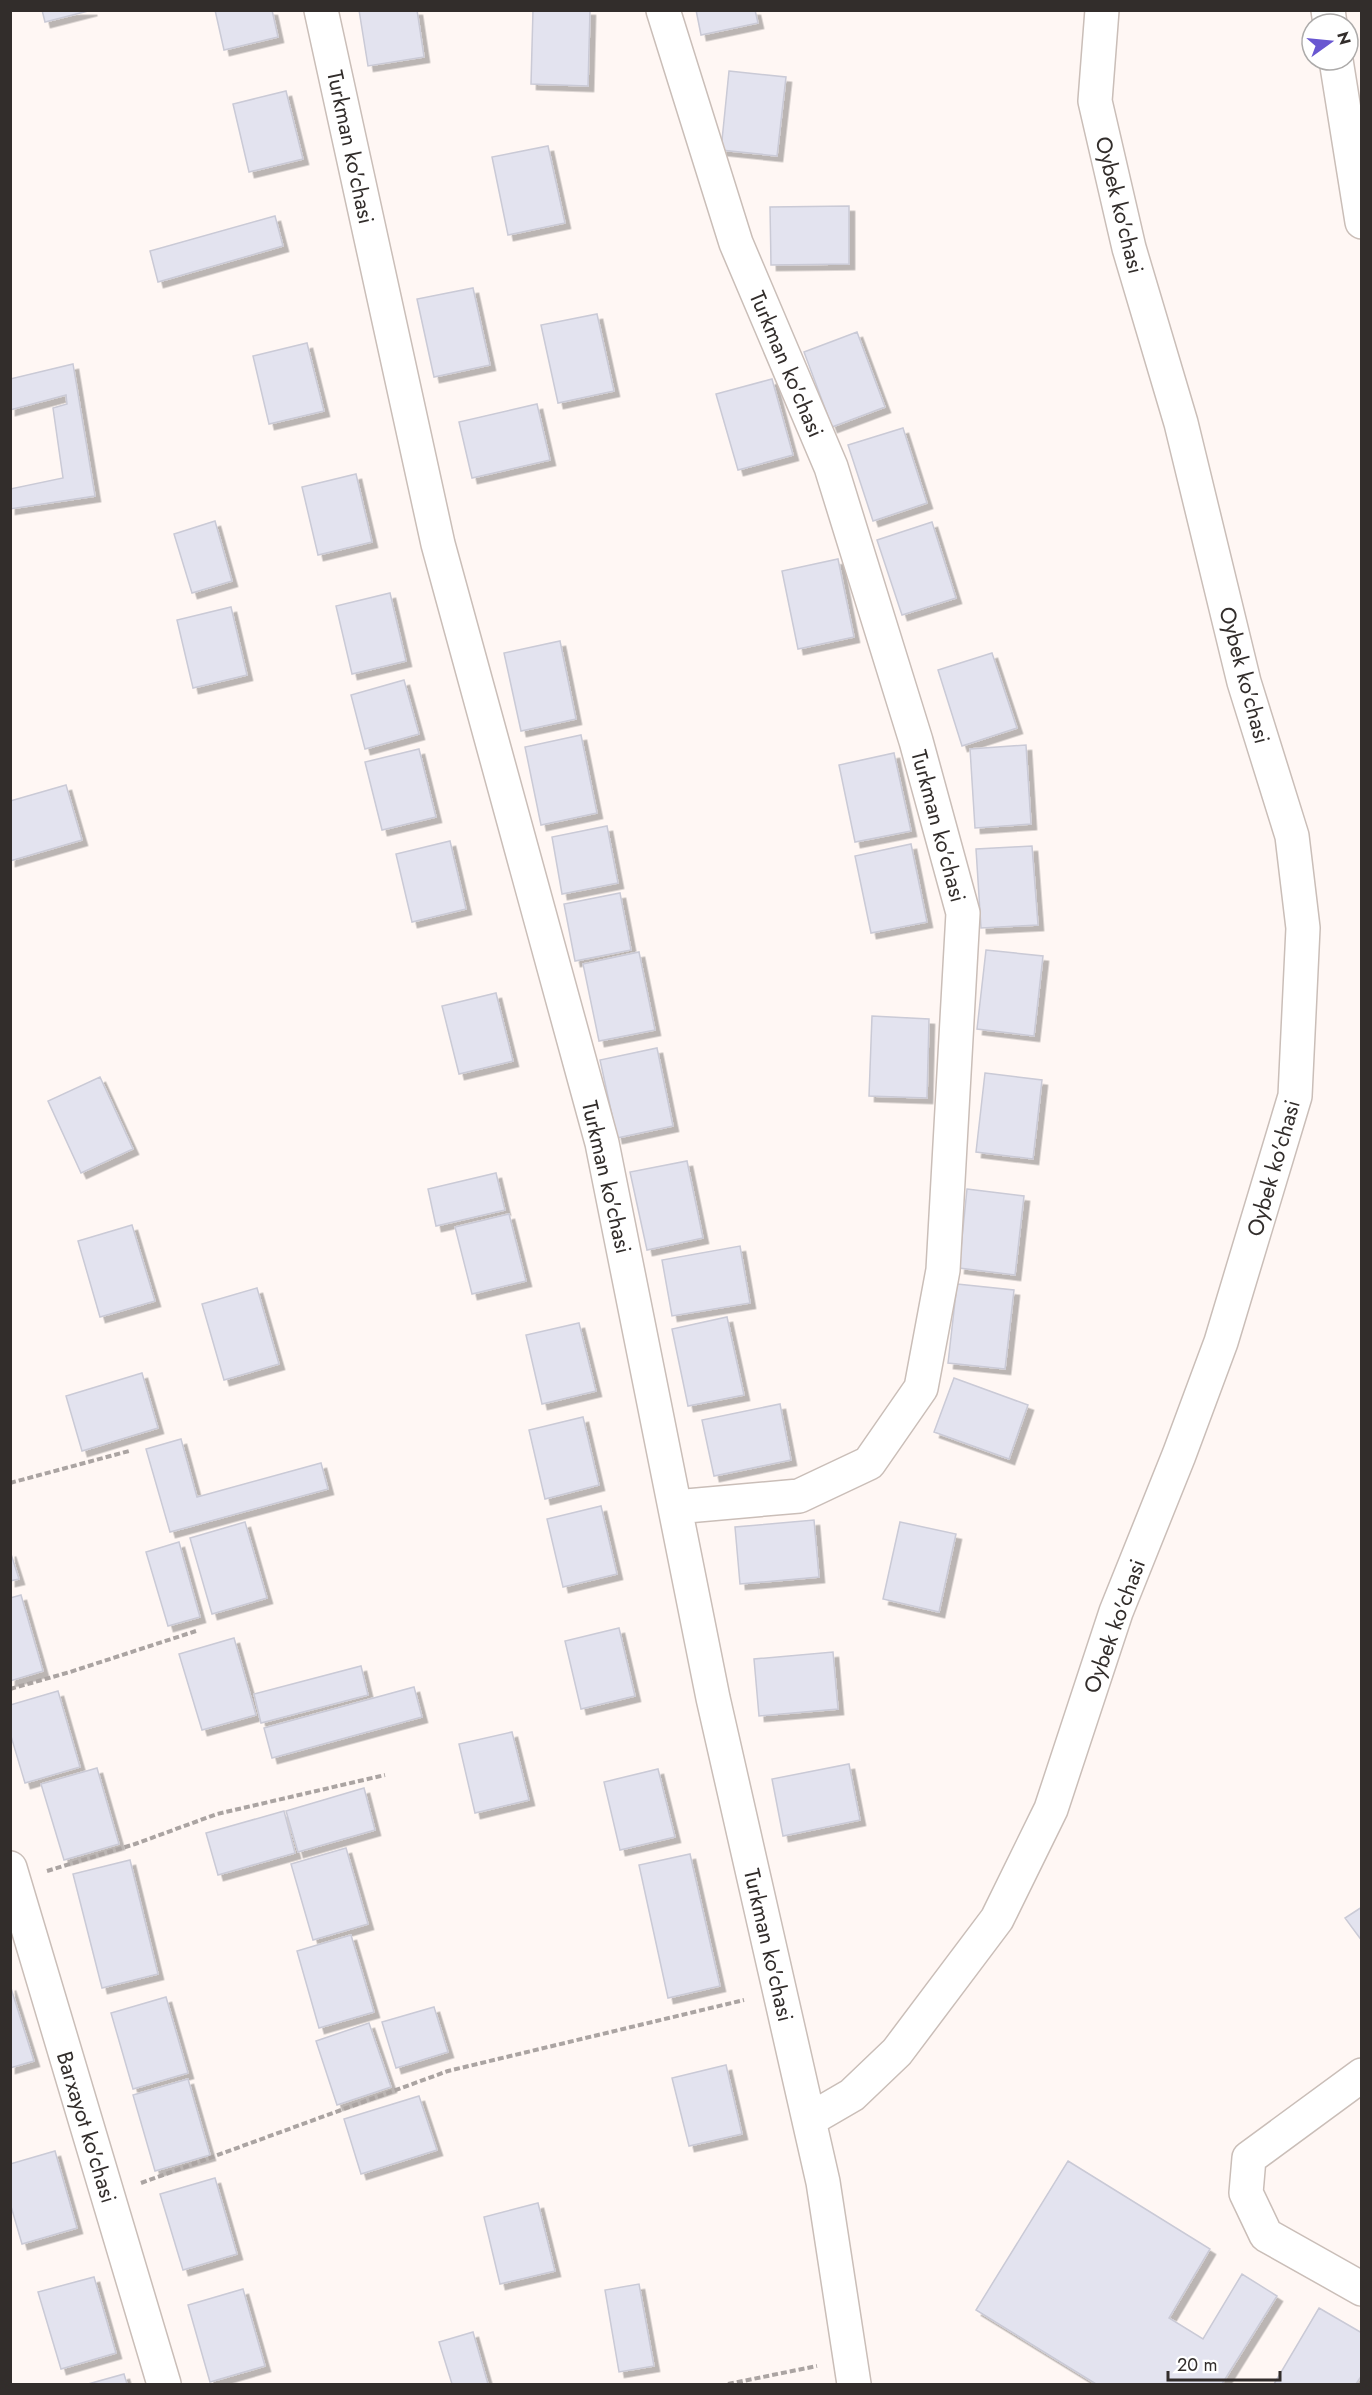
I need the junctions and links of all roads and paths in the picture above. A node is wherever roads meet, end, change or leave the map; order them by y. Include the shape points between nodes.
1 (321, 10) edge
2 (663, 10) edge
3 (1102, 10) edge
4 (1338, 72) edge
5 (1362, 222) edge
6 (129, 1451) dead end
7 (10, 1483) edge
8 (675, 1508) junction
9 (196, 1631) dead end
10 (10, 1689) edge
11 (385, 1775) dead end
12 (12, 1875) edge
13 (780, 1991) junction
14 (1362, 2075) edge
15 (809, 2120) junction
16 (107, 2195) junction
17 (1362, 2289) edge
18 (852, 2372) edge
19 (164, 2385) edge
20 (728, 2385) edge

1 - 8 street, Turkman ko'chasi via 438,544 602,1143
2 - 8 street, Turkman ko'chasi via 736,243 831,467 916,741 963,913 943,1270 921,1388 869,1463 799,1496
3 - 15 street, Oybek ko'chasi via 1095,101 1130,248 1181,423 1244,682 1292,836 1303,928 1295,1096 1221,1342 1116,1612 1051,1809 997,1919 897,2052 852,2095
4 - 5 street
6 - 7 path
8 - 13 street, Turkman ko'chasi via 712,1698
9 - 10 path
11 - 12 path via 217,1814 135,1844
12 - 16 street, Barxayot ko'chasi
13 - 15 street, Turkman ko'chasi
13 - 16 path via 448,2071
14 - 17 street via 1250,2158 1246,2193 1266,2235
15 - 18 street, Turkman ko'chasi via 823,2182
16 - 19 street, Barxayot ko'chasi
18 - 20 path

